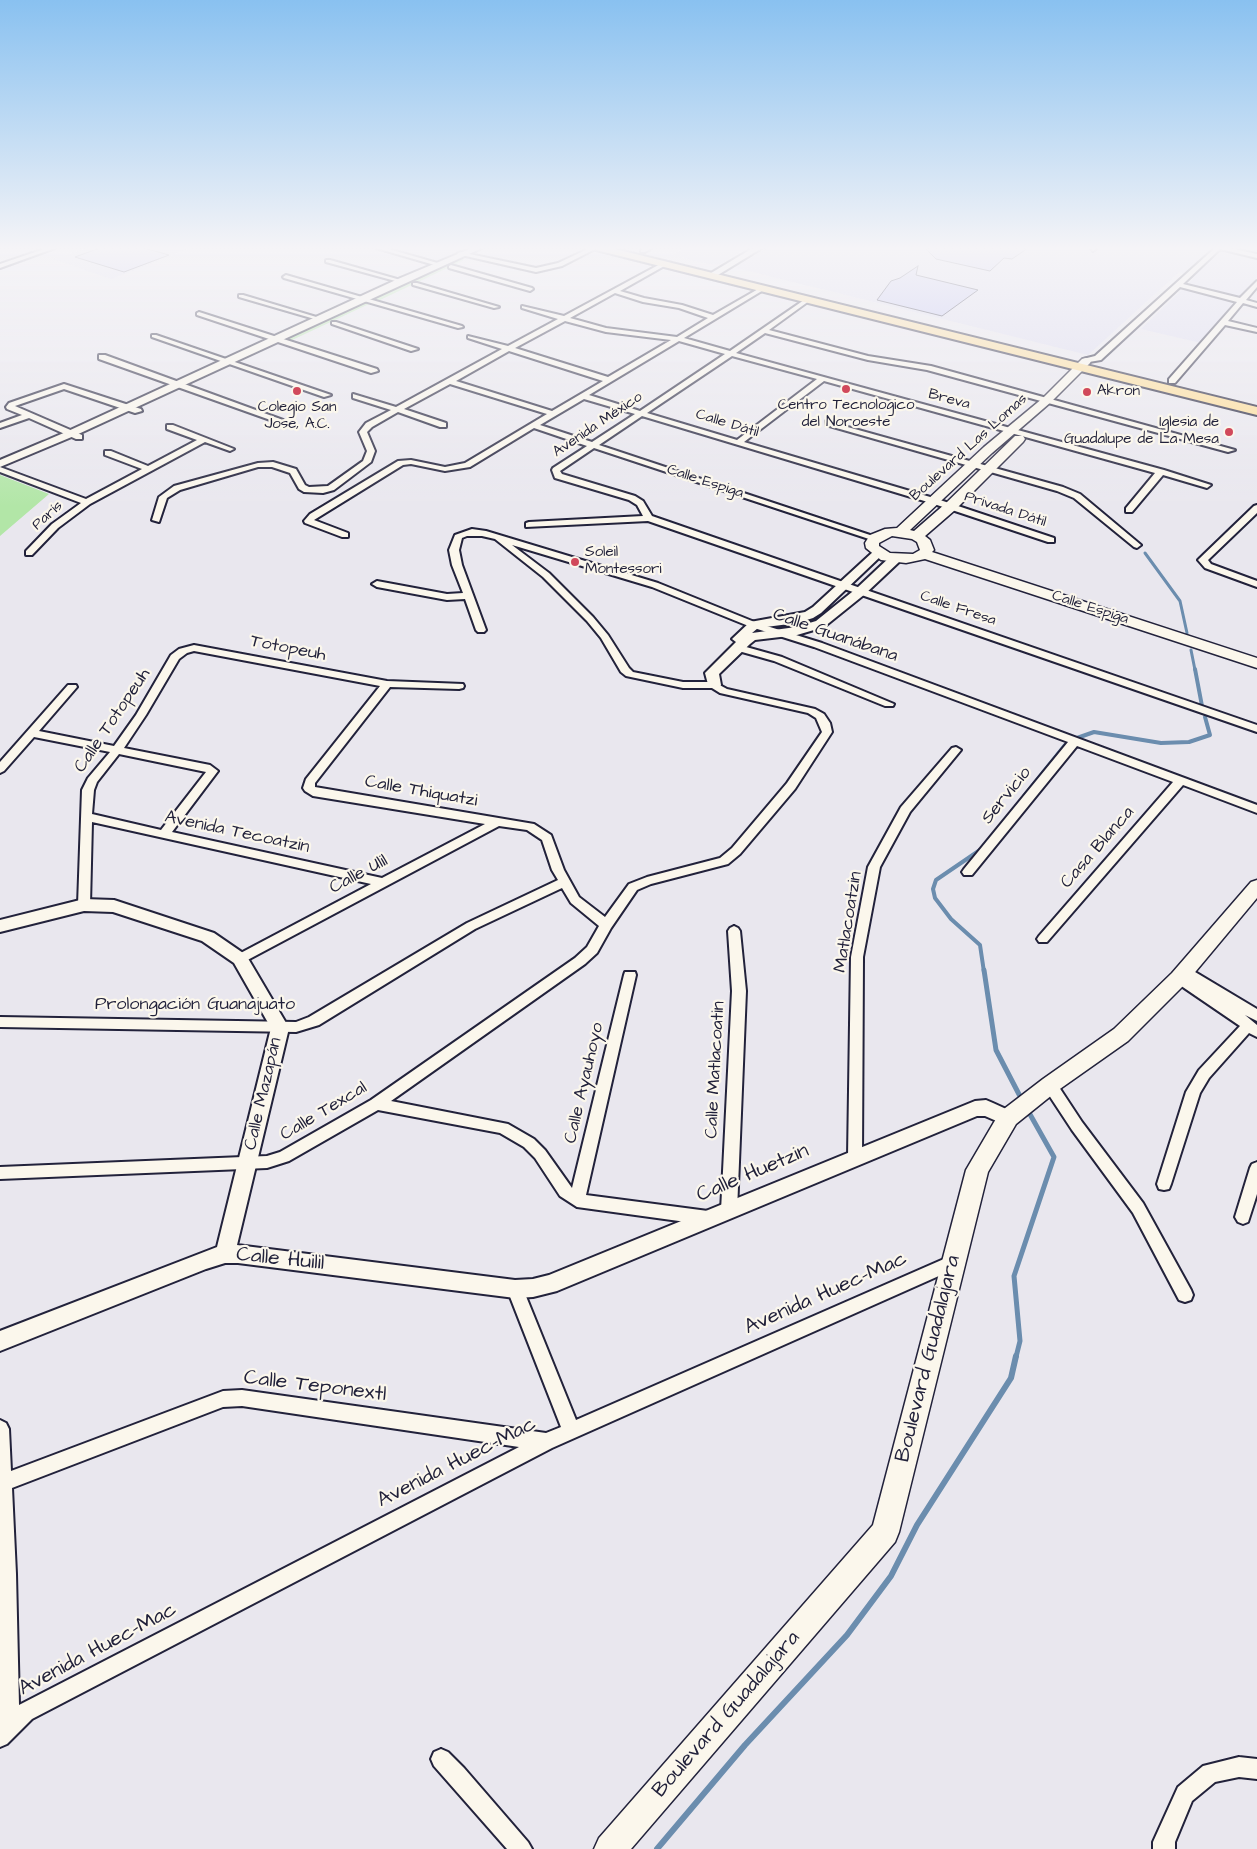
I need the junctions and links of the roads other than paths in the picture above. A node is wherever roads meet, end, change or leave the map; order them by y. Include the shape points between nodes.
1 (261, 334) edge
2 (291, 334) edge
3 (365, 334) edge
4 (535, 334) edge
5 (641, 334) edge
6 (687, 334) edge
7 (759, 334) edge
8 (777, 334) edge
9 (959, 334) edge
10 (976, 334) edge
11 (1123, 334) edge
12 (1212, 334) edge
13 (308, 335) dead end
14 (154, 336) dead end
15 (470, 337) dead end
16 (276, 339) junction
17 (679, 339) junction
18 (290, 344) junction
19 (509, 348) junction
20 (414, 349) dead end
21 (275, 351) dead end
22 (730, 354) junction
23 (102, 357) dead end
24 (260, 358) dead end
25 (231, 361) junction
26 (1091, 364) junction
27 (245, 366) junction
28 (374, 371) dead end
29 (822, 379) junction
30 (609, 380) junction
31 (450, 381) junction
32 (1172, 381) junction
33 (179, 384) junction
34 (189, 387) junction
35 (327, 395) dead end
36 (356, 396) dead end
37 (582, 396) junction
38 (1047, 400) junction
39 (1060, 403) junction
40 (1257, 403) edge
41 (128, 407) junction
42 (397, 410) junction
43 (138, 411) junction
44 (1257, 412) edge
45 (640, 413) junction
46 (554, 414) junction
47 (27, 416) junction
48 (279, 420) dead end
49 (829, 423) dead end
50 (443, 425) dead end
51 (0, 426) edge
52 (535, 426) junction
53 (170, 427) dead end
54 (1010, 431) junction
55 (1023, 435) junction
56 (74, 436) junction
57 (203, 440) junction
58 (739, 442) junction
59 (592, 445) junction
60 (230, 450) dead end
61 (1231, 450) dead end
62 (108, 453) dead end
63 (974, 464) junction
64 (1, 468) edge
65 (988, 468) junction
66 (148, 469) junction
67 (1161, 472) junction
68 (1207, 485) dead end
69 (87, 502) junction
70 (934, 502) junction
71 (950, 507) junction
72 (1257, 508) edge
73 (1129, 510) dead end
74 (649, 518) junction
75 (156, 520) dead end
76 (529, 525) dead end
77 (900, 532) junction
78 (345, 535) dead end
79 (917, 536) junction
80 (874, 538) junction
81 (500, 539) junction
82 (1051, 540) dead end
83 (1137, 545) dead end
84 (29, 553) dead end
85 (878, 553) junction
86 (924, 554) junction
87 (895, 559) junction
88 (377, 584) dead end
89 (1257, 584) edge
90 (843, 585) junction
91 (861, 591) junction
92 (470, 596) junction
93 (754, 625) junction
94 (812, 628) junction
95 (481, 630) dead end
96 (777, 632) junction
97 (818, 645) junction
98 (739, 648) junction
99 (183, 651) joint
100 (726, 660) junction
101 (1257, 663) edge
102 (387, 684) junction
103 (714, 684) junction
104 (459, 686) dead end
105 (72, 687) dead end
106 (889, 704) dead end
107 (1257, 729) edge
108 (32, 733) junction
109 (1074, 742) junction
110 (117, 750) junction
111 (956, 750) dead end
112 (4, 757) edge
113 (0, 769) edge
114 (1180, 781) junction
115 (1257, 809) edge
116 (86, 817) junction
117 (495, 823) junction
118 (164, 834) junction
119 (968, 872) dead end
120 (382, 882) junction
121 (564, 882) junction
122 (1257, 886) edge
123 (84, 905) junction
124 (606, 925) junction
125 (0, 926) edge
126 (734, 931) dead end
127 (1042, 939) dead end
128 (240, 959) junction
129 (1182, 974) junction
130 (630, 975) dead end
131 (0, 1022) edge
132 (1254, 1024) edge
133 (280, 1028) junction
134 (1045, 1089) junction
135 (376, 1104) junction
136 (1012, 1114) junction
137 (855, 1156) junction
138 (248, 1163) junction
139 (1257, 1168) edge
140 (0, 1173) edge
141 (1164, 1184) dead end
142 (577, 1200) junction
143 (720, 1215) junction
144 (1244, 1217) dead end
145 (225, 1254) junction
146 (954, 1262) junction
147 (515, 1289) junction
148 (1186, 1295) dead end
149 (0, 1341) edge
150 (0, 1429) edge
151 (571, 1430) junction
152 (546, 1442) junction
153 (2, 1483) junction
154 (4, 1575) edge
155 (4, 1731) edge
156 (441, 1759) dead end
157 (1257, 1769) edge
158 (520, 1849) edge
159 (610, 1849) edge
160 (1164, 1849) edge

1 - 16 street
2 - 16 street
3 - 20 street
4 - 19 street
5 - 17 street, Breva
6 - 17 street
7 - 22 street, Avenida México
8 - 38 street via 868,358 928,368
9 - 26 main road
10 - 26 main road
11 - 26 street
12 - 32 street
13 - 18 street
14 - 25 street
15 - 19 street
16 - 18 street
16 - 25 street
17 - 22 street, Breva
17 - 30 street
18 - 21 street
18 - 28 street
19 - 30 street
19 - 31 street
22 - 29 street, Breva
22 - 45 street, Avenida México
23 - 33 street
24 - 27 street
25 - 27 street
25 - 33 street
26 - 32 main road
26 - 38 main road, Boulevard Las Lomas
26 - 39 main road, Boulevard Las Lomas
26 - 44 main road
27 - 34 street
27 - 35 street
29 - 54 street, Breva
29 - 58 street
30 - 37 street
31 - 42 street
31 - 46 street
32 - 40 main road
33 - 34 street
33 - 41 street
34 - 43 street
34 - 48 street
36 - 42 street
37 - 45 street, Calle Dátil
37 - 46 street
38 - 39 street
38 - 54 main road, Boulevard Las Lomas
39 - 55 main road, Boulevard Las Lomas
39 - 61 street
41 - 43 street
41 - 47 street via 64,386 10,407
41 - 56 street
42 - 50 street
42 - 75 street via 369,425 363,432 371,451 367,462 331,488 307,490 294,471 273,464 258,465 176,488 163,497
43 - 56 street
45 - 58 street, Calle Dátil
45 - 59 street, Avenida México
46 - 52 street
47 - 51 street
47 - 56 street
49 - 63 street
52 - 59 street, Calle Espiga
52 - 78 street via 468,465 445,469 401,463 308,521
53 - 57 street
54 - 55 street, Breva
54 - 63 main road, Boulevard Las Lomas
55 - 65 main road, Boulevard Las Lomas
55 - 67 street, Breva
56 - 64 street
57 - 60 street
57 - 66 street, París
58 - 70 street, Calle Dátil
59 - 74 street, Avenida México via 555,473 632,498 640,503
59 - 80 street, Calle Espiga
62 - 66 street
63 - 65 street
63 - 70 main road, Boulevard Las Lomas
64 - 69 street
65 - 71 main road, Boulevard Las Lomas
65 - 83 street via 1076,496
66 - 69 street, París
67 - 68 street, Breva
67 - 73 street
69 - 84 street, París via 55,526
70 - 71 street, Calle Dátil
70 - 77 main road, Boulevard Las Lomas
71 - 79 main road, Boulevard Las Lomas
71 - 82 street, Privada Dátil
72 - 89 street via 1203,560 1208,566
74 - 76 street
74 - 90 street, Calle Fresa
77 - 79 main road
77 - 80 main road
79 - 86 main road via 927,545
80 - 85 main road via 873,548
81 - 92 street, Calle Guanábana via 472,532 458,537 454,550 457,565
81 - 93 street, Calle Guanábana via 655,586
81 - 103 street via 546,574 590,619 630,674 683,685
85 - 87 main road
85 - 90 street
86 - 87 main road via 906,560
86 - 101 main road, Calle Espiga
87 - 91 street
88 - 92 street via 448,597
90 - 91 street, Calle Fresa
90 - 93 street via 809,615
91 - 94 street
91 - 107 street, Calle Fresa
92 - 95 street, Calle Guanábana
93 - 96 street, Calle Guanábana
93 - 100 street via 730,648
94 - 96 street
94 - 97 street
96 - 97 street, Calle Guanábana
96 - 98 street via 752,637
97 - 109 street, Calle Guanábana
98 - 100 street
98 - 106 street
99 - 102 street, Totopeuh via 194,648
99 - 110 street, Calle Totopeuh via 175,657
100 - 103 street via 712,673
102 - 104 street, Totopeuh
102 - 117 street, Calle Thiquatzi via 310,782 309,788 313,792
103 - 124 street, Calle Texcal via 724,691 811,711 820,716 827,732 791,786 730,856 724,861 638,884
105 - 108 street
108 - 110 street
108 - 112 street
109 - 114 street, Calle Guanábana
109 - 119 street, Servicio
110 - 116 street, Calle Totopeuh via 92,781
110 - 118 street via 212,771
111 - 137 street, Matlacoatzin via 905,810 874,867 857,957
112 - 113 street
114 - 115 street, Calle Guanábana
114 - 127 street, Casa Blanca
116 - 118 street, Avenida Tecoatzin
116 - 123 street, Calle Totopeuh
117 - 120 street, Calle Ulil
117 - 121 street, Calle Thiquatzi via 530,828 547,838
118 - 120 street, Avenida Tecoatzin
120 - 128 street, Calle Ulil
121 - 124 street, Calle Thiquatzi via 579,904
121 - 133 street, Prolongación Guanajuato via 471,926 314,1020 296,1027
122 - 129 main road, Boulevard Guadalajara
123 - 125 street, Calle Mazapán
123 - 128 street, Calle Mazapán via 114,906 208,937
124 - 135 street, Calle Texcal via 592,950 580,961
126 - 143 street, Calle Matlacoatin via 739,991
128 - 133 street, Calle Mazapán
129 - 132 street via 1232,1012
129 - 134 main road, Boulevard Guadalajara via 1121,1035
130 - 142 street, Calle Ayauhoyo
131 - 133 street, Prolongación Guanajuato
132 - 141 street via 1204,1074 1193,1092
133 - 138 street, Calle Mazapán
134 - 136 main road, Boulevard Guadalajara
134 - 148 street via 1138,1208
135 - 138 street, Calle Texcal via 284,1158
135 - 142 street via 503,1128 529,1143 565,1191
136 - 137 street, Calle Huetzin via 975,1109
136 - 146 main road, Boulevard Guadalajara via 977,1170
137 - 143 street, Calle Huetzin
138 - 140 street, Calle Texcal
138 - 145 street, Calle Mazapán
139 - 144 street
142 - 143 street
143 - 147 street, Calle Huetzin via 550,1284
145 - 147 street, Calle Huilil
145 - 149 street, Calle Huilil
146 - 151 street, Avenida Huec-Mac
146 - 159 main road, Boulevard Guadalajara via 885,1532
147 - 151 street
150 - 153 street
151 - 152 street, Avenida Huec-Mac
152 - 153 street, Calle Teponextl via 242,1398 224,1400
152 - 155 street, Avenida Huec-Mac via 25,1712
153 - 154 street
154 - 155 street
156 - 158 street
157 - 160 street via 1239,1767 1210,1773 1186,1794 1164,1842

